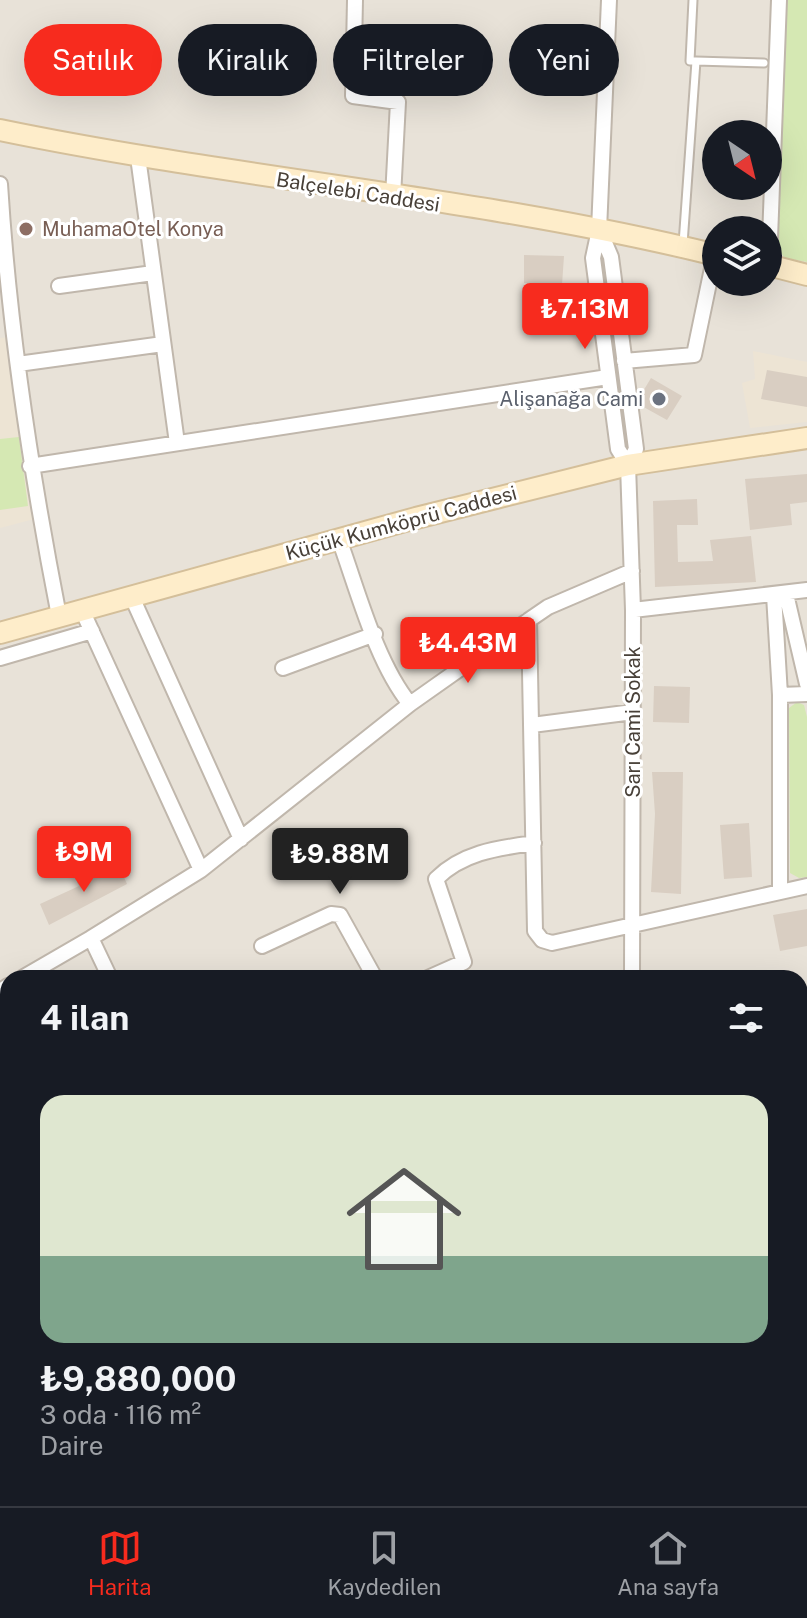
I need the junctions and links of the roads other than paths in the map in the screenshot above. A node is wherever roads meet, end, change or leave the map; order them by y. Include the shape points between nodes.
1 (355, 0) edge
2 (609, 0) edge
3 (693, 0) edge
4 (779, 0) edge
5 (696, 61) junction
6 (764, 63) dead end
7 (0, 130) edge
8 (138, 157) junction
9 (0, 184) edge
10 (393, 197) junction
11 (770, 216) edge
12 (599, 230) junction
13 (683, 247) junction
14 (702, 251) edge
15 (782, 269) edge
16 (153, 273) junction
17 (807, 275) edge
18 (59, 286) dead end
19 (707, 296) edge
20 (163, 344) junction
21 (624, 361) junction
22 (18, 364) junction
23 (608, 377) junction
24 (807, 438) edge
25 (177, 443) junction
26 (628, 465) junction
27 (30, 466) junction
28 (339, 539) junction
29 (632, 571) junction
30 (807, 590) edge
31 (780, 594) junction
32 (131, 595) junction
33 (82, 610) junction
34 (633, 610) junction
35 (59, 616) junction
36 (529, 620) junction
37 (92, 631) junction
38 (0, 633) edge
39 (375, 634) junction
40 (0, 658) edge
41 (283, 668) dead end
42 (807, 684) edge
43 (807, 694) edge
44 (780, 695) junction
45 (410, 704) junction
46 (633, 712) junction
47 (532, 725) junction
48 (241, 839) junction
49 (534, 843) junction
50 (201, 870) junction
51 (807, 886) edge
52 (780, 892) junction
53 (631, 926) junction
54 (91, 938) junction
55 (262, 946) dead end
56 (36, 970) edge
57 (106, 970) edge
58 (371, 970) edge
59 (446, 970) edge
60 (632, 970) edge

1 - 10 street via 353,96 398,102
2 - 12 street, Sarı Cami Sokak
3 - 5 lane via 690,61
4 - 11 street
5 - 6 lane
5 - 13 lane
7 - 8 street, Balçelebi Caddesi
8 - 10 street, Balçelebi Caddesi
8 - 16 street
9 - 22 street
10 - 12 street, Balçelebi Caddesi
12 - 13 street, Balçelebi Caddesi
12 - 21 street, Sarı Cami Sokak via 611,257
12 - 23 street, Sarı Cami Sokak via 593,258
13 - 14 street, Balçelebi Caddesi
15 - 17 street
16 - 18 street
16 - 20 street
19 - 21 street via 694,355
20 - 22 street
20 - 25 street
21 - 26 street, Sarı Cami Sokak via 636,449
22 - 27 street
23 - 25 street
23 - 26 street, Sarı Cami Sokak via 618,449
24 - 26 street, Küçük Kumköprü Caddesi
25 - 27 street
26 - 28 street, Küçük Kumköprü Caddesi
26 - 29 street, Sarı Cami Sokak
27 - 35 street
28 - 32 street, Küçük Kumköprü Caddesi
28 - 39 street
29 - 34 street, Sarı Cami Sokak
29 - 36 street
30 - 31 street
31 - 34 street
31 - 42 street
31 - 44 street
32 - 33 street, Küçük Kumköprü Caddesi
32 - 48 street
33 - 35 street, Küçük Kumköprü Caddesi
33 - 37 street
34 - 46 street, Sarı Cami Sokak
35 - 38 street, Küçük Kumköprü Caddesi
36 - 45 street
36 - 47 street
37 - 40 street
37 - 50 street
39 - 41 street
39 - 45 street via 398,690
43 - 44 street
44 - 52 street
45 - 48 street
46 - 47 street
46 - 53 street, Sarı Cami Sokak
47 - 49 street
48 - 50 street
49 - 53 street via 535,931 542,940 552,943
49 - 59 street via 490,849 449,866 436,879 464,962
50 - 54 street
51 - 52 street
52 - 53 street
53 - 60 street, Sarı Cami Sokak
54 - 56 street
54 - 57 street
55 - 58 street via 331,914 340,915

